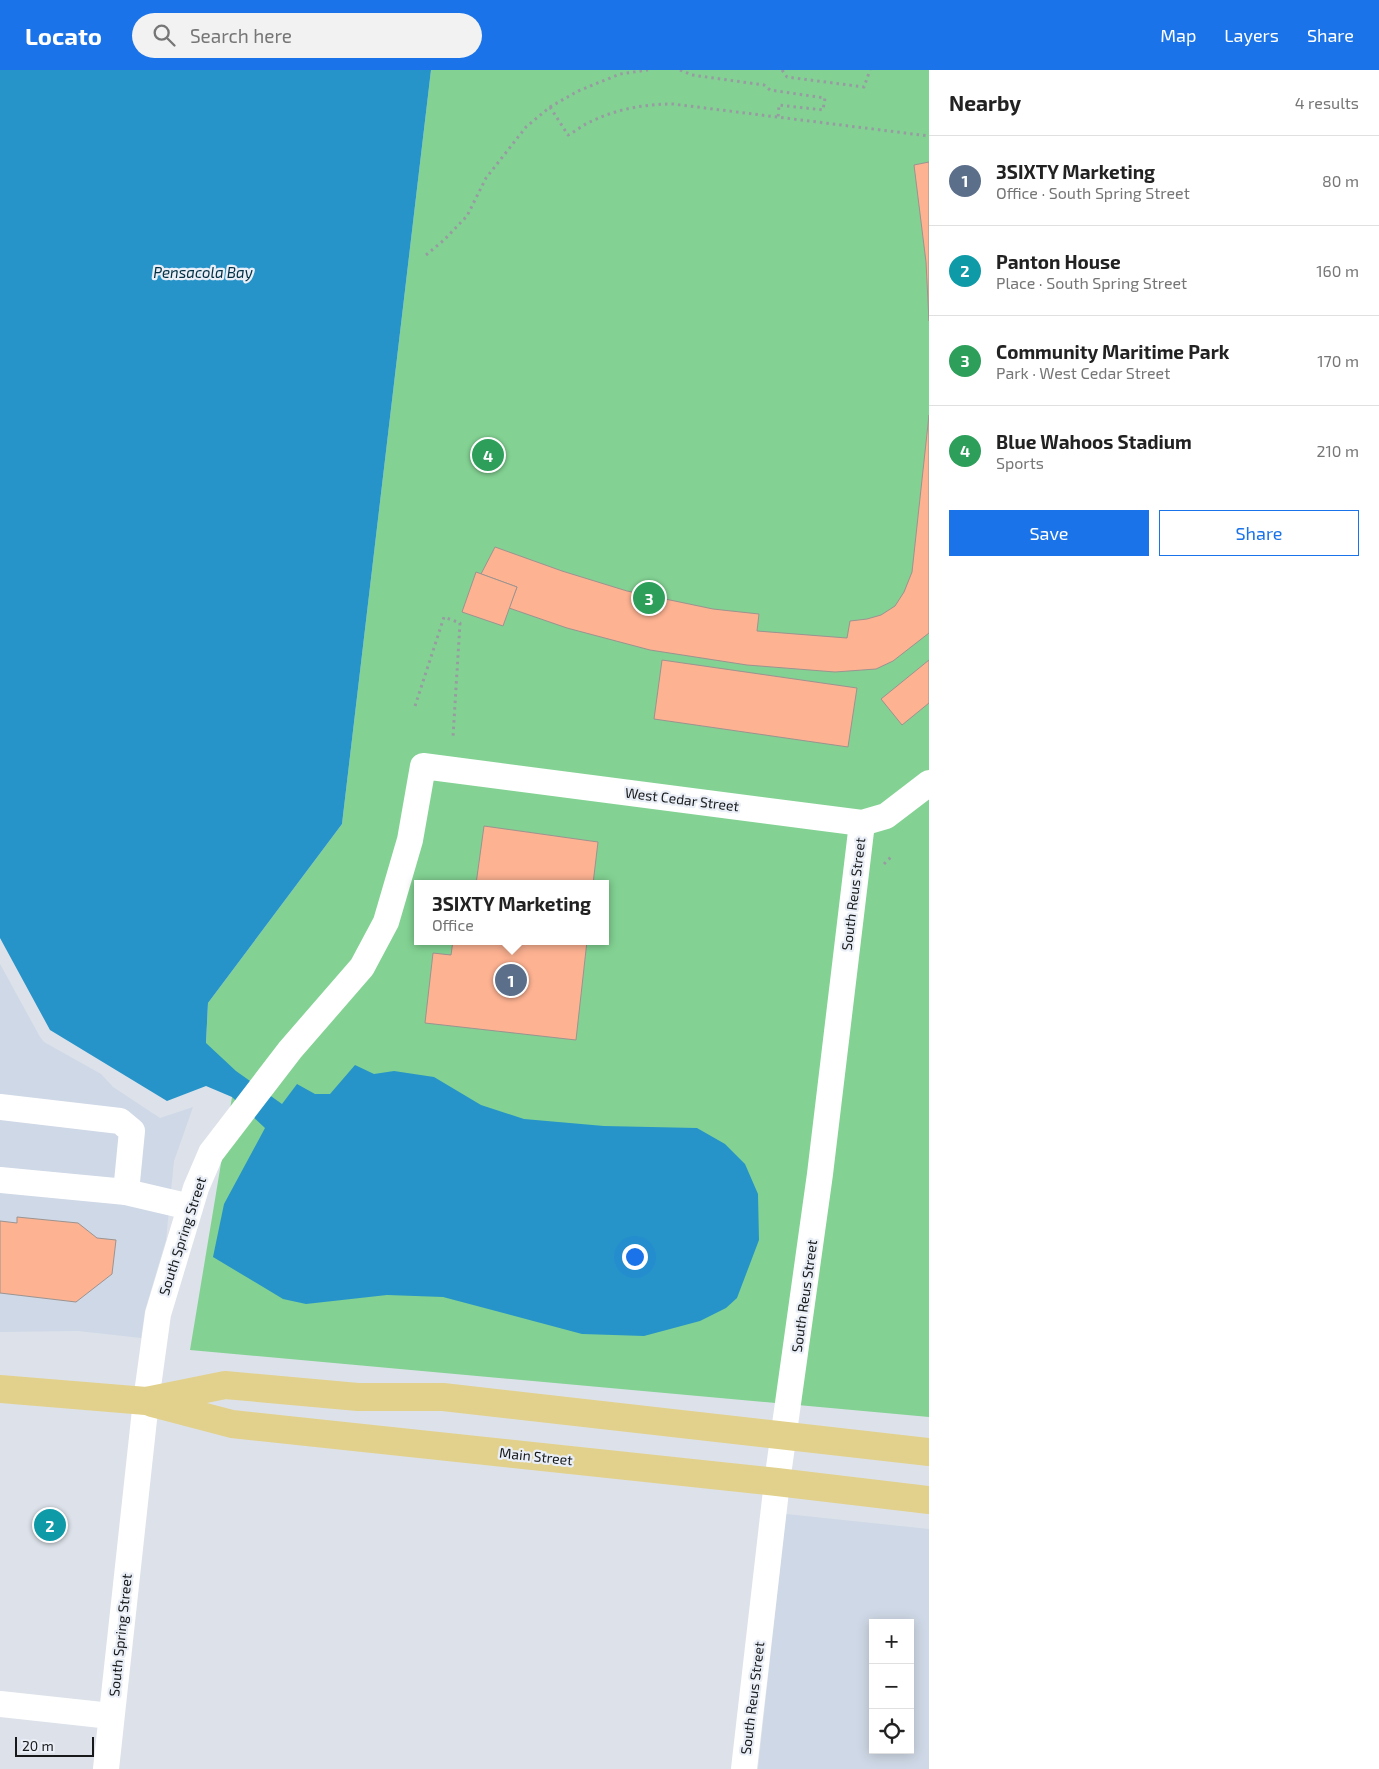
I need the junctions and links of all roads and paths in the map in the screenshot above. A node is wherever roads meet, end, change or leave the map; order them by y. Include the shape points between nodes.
1 (648, 70) edge
2 (680, 70) edge
3 (782, 70) edge
4 (870, 70) edge
5 (550, 107) junction
6 (778, 118) junction
7 (929, 136) edge
8 (426, 255) dead end
9 (415, 706) dead end
10 (453, 737) dead end
11 (423, 766) joint
12 (929, 783) edge
13 (862, 823) junction
14 (0, 1107) edge
15 (0, 1180) edge
16 (126, 1192) junction
17 (190, 1207) junction
18 (0, 1389) edge
19 (146, 1401) junction
20 (784, 1435) junction
21 (929, 1452) edge
22 (777, 1482) junction
23 (929, 1500) edge
24 (0, 1704) edge
25 (111, 1716) junction
26 (106, 1769) edge
27 (744, 1769) edge

1 - 5 path via 620,74 578,91
2 - 6 path via 692,75 825,98 823,110 779,105
3 - 4 path via 787,76 864,87
5 - 6 path via 568,135 591,121 626,109 655,104
5 - 8 path via 508,148 486,178 467,216
6 - 7 path
9 - 10 path via 444,617 460,623
11 - 13 street, West Cedar Street
11 - 17 street, South Spring Street via 410,840 386,922 362,967 290,1050 211,1153
12 - 13 street, West Cedar Street via 886,816
13 - 20 street, South Reus Street via 820,1174
14 - 16 street via 120,1120 132,1131
15 - 16 street
16 - 17 street
17 - 19 street, South Spring Street via 158,1314
18 - 19 main road
19 - 20 main road via 225,1385 358,1397 443,1397
19 - 22 main road, Main Street via 232,1424
19 - 25 street, South Spring Street
20 - 21 main road
20 - 22 street, South Reus Street
22 - 23 main road, Main Street
22 - 27 street, South Reus Street
24 - 25 street
25 - 26 street, South Spring Street

